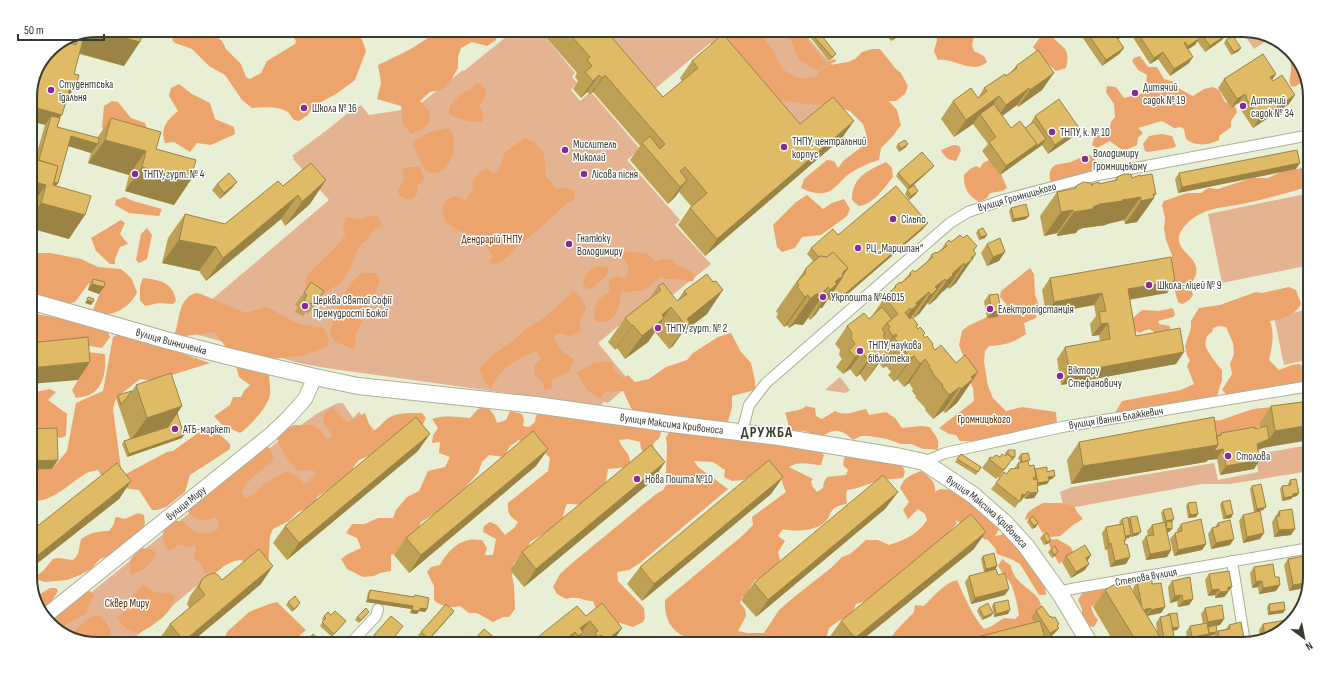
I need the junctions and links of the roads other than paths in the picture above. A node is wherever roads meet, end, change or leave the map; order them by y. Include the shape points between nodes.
1 (1303, 136) edge
2 (37, 303) edge
3 (314, 377) junction
4 (1303, 387) edge
5 (742, 432) junction
6 (924, 462) junction
7 (1303, 549) edge
8 (1232, 561) junction
9 (1061, 596) junction
10 (378, 609) dead end
11 (49, 613) edge
12 (356, 637) edge
13 (1086, 637) edge
14 (1244, 637) edge

1 - 5 street, вулиця Громницького via 1098,175 968,212 950,223 766,383 749,405
2 - 3 main road, вулиця Винниченка via 166,340
3 - 5 main road, вулиця Максима Кривоноса via 387,390 536,405
3 - 11 main road, вулиця Миру via 305,399 270,434
4 - 6 street, вулиця Іванни Блажкевич via 1062,427 945,453
5 - 6 main road, вулиця Максима Кривоноса
6 - 9 main road, вулиця Максима Кривоноса via 973,496 1005,523 1026,546
7 - 8 street, Степова вулиця
8 - 9 street, Степова вулиця via 1067,590
8 - 14 street
9 - 13 main road, вулиця Максима Кривоноса
10 - 12 street via 376,616

